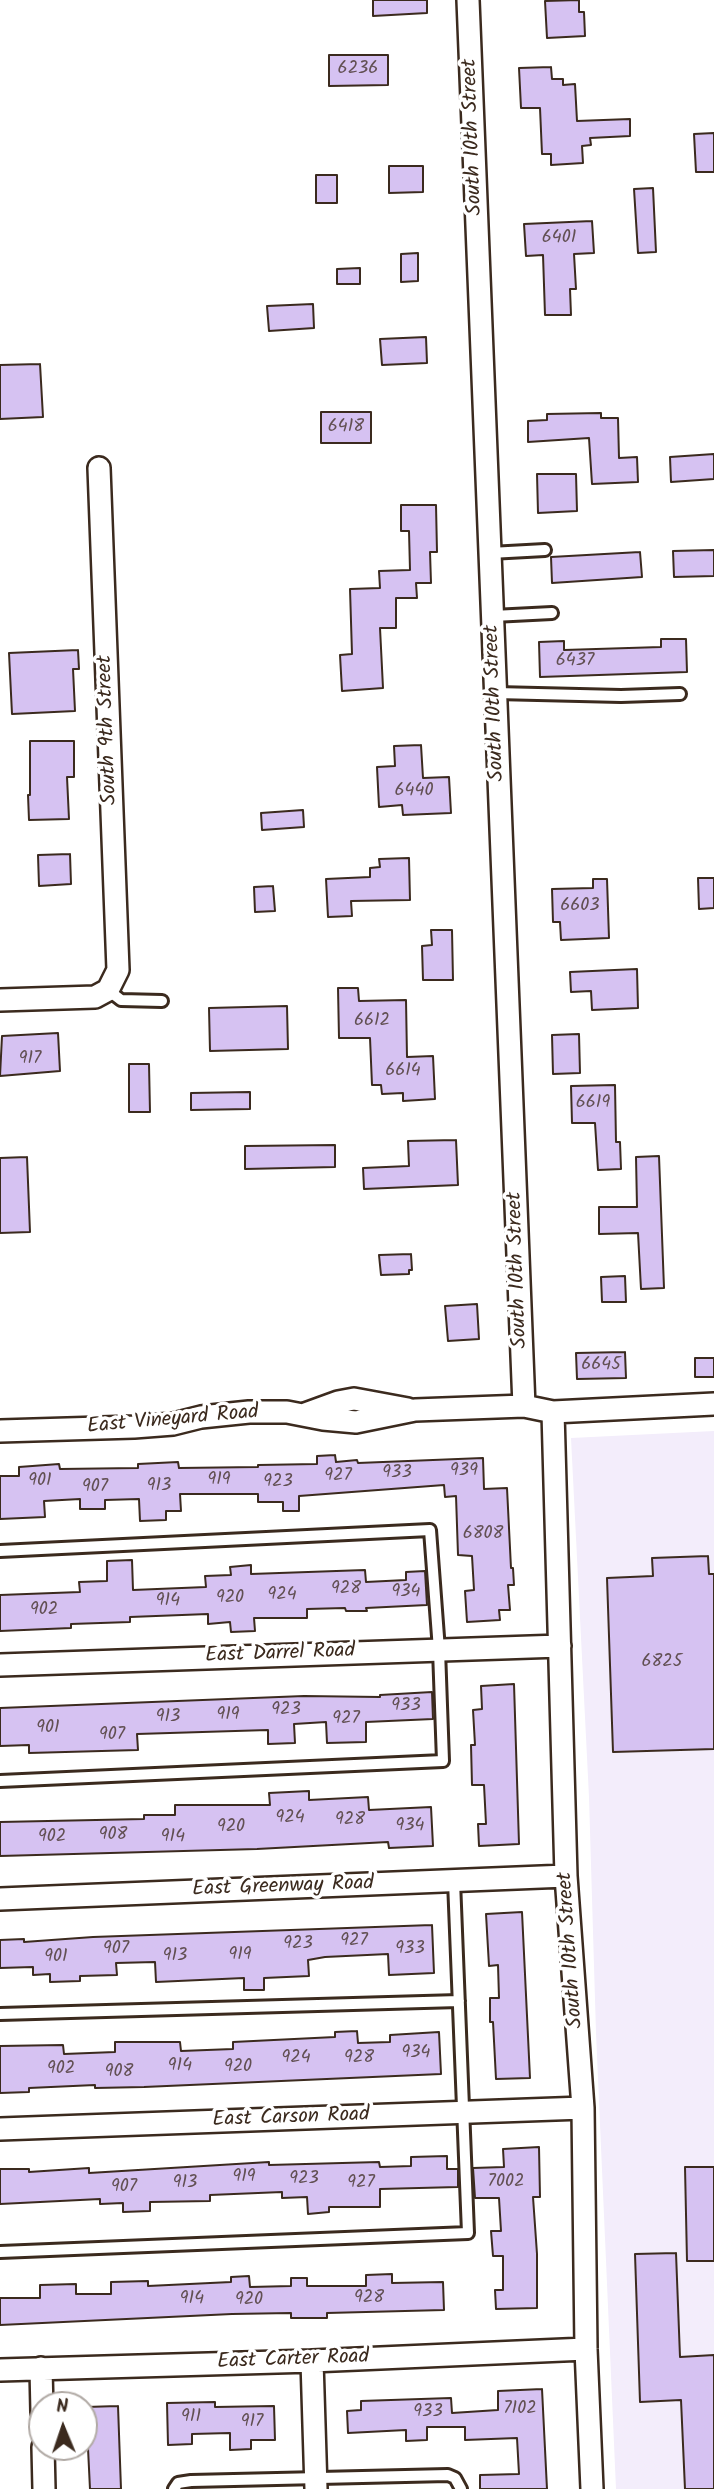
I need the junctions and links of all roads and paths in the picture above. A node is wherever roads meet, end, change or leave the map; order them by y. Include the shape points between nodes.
1 (468, 0) edge
2 (99, 468) dead end
3 (545, 550) dead end
4 (490, 553) junction
5 (552, 613) dead end
6 (493, 616) junction
7 (496, 693) junction
8 (680, 694) dead end
9 (108, 990) junction
10 (0, 1000) edge
11 (162, 1001) dead end
12 (714, 1404) edge
13 (524, 1406) junction
14 (553, 1412) junction
15 (0, 1432) edge
16 (0, 1550) edge
17 (560, 1646) junction
18 (439, 1650) junction
19 (0, 1665) edge
20 (0, 1781) edge
21 (566, 1876) junction
22 (454, 1881) junction
23 (0, 1899) edge
24 (458, 2001) junction
25 (0, 2014) edge
26 (583, 2108) junction
27 (463, 2113) junction
28 (0, 2129) edge
29 (0, 2252) edge
30 (586, 2349) junction
31 (312, 2361) junction
32 (41, 2368) junction
33 (0, 2370) edge
34 (42, 2391) edge
35 (43, 2461) edge
36 (316, 2483) edge
37 (44, 2489) edge
38 (174, 2489) edge
39 (461, 2489) edge
40 (592, 2489) edge

1 - 4 street, South 10th Street
2 - 9 street, South 9th Street via 118,970
3 - 4 lane
4 - 6 street, South 10th Street
5 - 6 lane
6 - 7 street, South 10th Street
7 - 8 lane
7 - 13 street, South 10th Street
9 - 10 street via 95,997
9 - 11 lane via 121,1000
12 - 14 street, East Vineyard Road
13 - 14 street, East Vineyard Road
13 - 15 street, East Vineyard Road via 415,1410 356,1422 287,1412 249,1412 160,1425
14 - 17 street, South 10th Street
16 - 18 lane via 430,1530
17 - 18 street, East Darrel Road
17 - 21 street, South 10th Street
18 - 19 street, East Darrel Road
18 - 20 lane via 443,1761
21 - 22 street, East Greenway Road
21 - 26 street, South 10th Street
22 - 23 street, East Greenway Road
22 - 24 lane
24 - 25 lane
24 - 27 lane
26 - 27 street, East Carson Road
26 - 30 street, South 10th Street
27 - 28 street, East Carson Road
27 - 29 lane via 467,2234
30 - 31 street, East Carter Road
30 - 40 street, South 10th Street
31 - 32 street, East Carter Road
31 - 36 street
32 - 33 street, East Carter Road
32 - 34 street
35 - 37 street
36 - 38 lane via 191,2481 178,2483
36 - 39 lane via 448,2475

